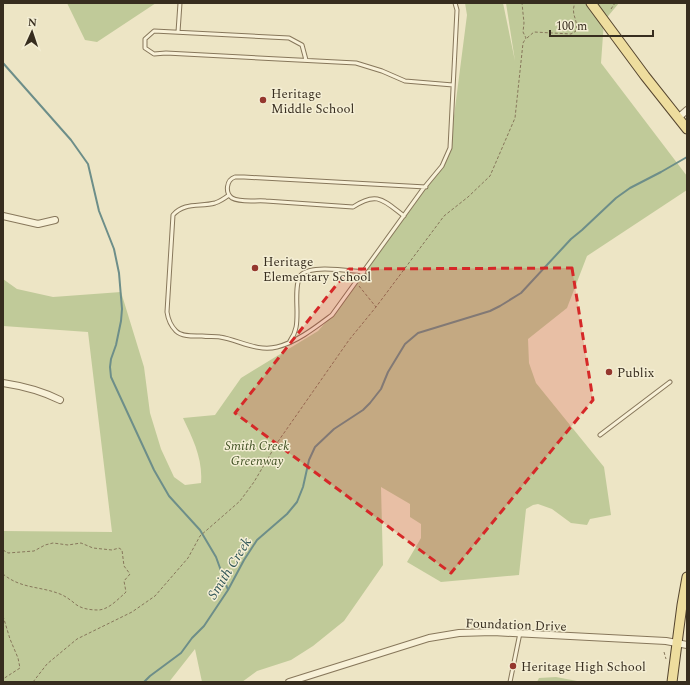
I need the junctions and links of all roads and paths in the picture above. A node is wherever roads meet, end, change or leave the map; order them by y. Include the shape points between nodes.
1 (180, 3) edge
2 (454, 3) edge
3 (522, 3) edge
4 (574, 3) edge
5 (591, 3) edge
6 (615, 3) edge
7 (611, 9) dead end
8 (178, 32) junction
9 (526, 38) junction
10 (306, 60) junction
11 (453, 85) junction
12 (687, 110) edge
13 (678, 118) junction
14 (687, 129) edge
15 (426, 187) junction
16 (229, 195) junction
17 (3, 216) edge
18 (404, 216) junction
19 (55, 220) dead end
20 (364, 272) junction
21 (356, 283) junction
22 (376, 307) junction
23 (289, 342) junction
24 (670, 382) dead end
25 (3, 383) edge
26 (60, 400) dead end
27 (600, 434) dead end
28 (3, 550) edge
29 (3, 574) edge
30 (687, 577) edge
31 (3, 616) edge
32 (520, 633) junction
33 (677, 644) junction
34 (687, 645) edge
35 (3, 679) edge
36 (298, 680) edge
37 (33, 682) edge
38 (289, 682) edge
39 (510, 682) edge
40 (672, 682) edge

1 - 8 lane
2 - 11 lane via 456,10
3 - 9 path via 523,32
4 - 9 path via 576,31 571,34 534,32
5 - 13 main road
6 - 7 path
8 - 10 lane via 289,38 302,45
8 - 10 lane via 154,31 145,39 145,48 154,54
9 - 22 path via 523,43 516,118 490,176 444,216
10 - 11 lane via 356,63 405,81
11 - 15 lane via 450,148 442,166
12 - 13 street
13 - 14 main road
15 - 16 lane via 234,178 227,188
15 - 18 lane
16 - 18 lane via 241,200 353,207 372,198 388,204
16 - 23 lane via 215,203 185,206 173,215 167,312 169,321 176,331 188,335 220,337 250,346 269,348
17 - 19 street via 38,224
18 - 20 lane
20 - 21 lane
20 - 23 lane via 315,269 301,275 298,285 297,328
21 - 22 path
21 - 23 lane via 332,314
22 - 37 path via 349,340 240,501 200,536 188,558 155,596 132,612 77,639 47,664
24 - 27 lane
25 - 26 street
28 - 29 path via 8,553 34,551 53,543 81,543 93,548 112,550 119,548 122,550 124,566 130,574 124,580 126,592 110,606 101,610 88,610 63,595 43,588 20,585
30 - 33 main road
31 - 35 path via 20,668
32 - 33 street, Foundation Drive via 666,641
32 - 36 street, Foundation Drive via 459,633 429,638
32 - 39 lane
33 - 34 street, Foundation Drive
33 - 40 main road
36 - 38 street, Foundation Drive

